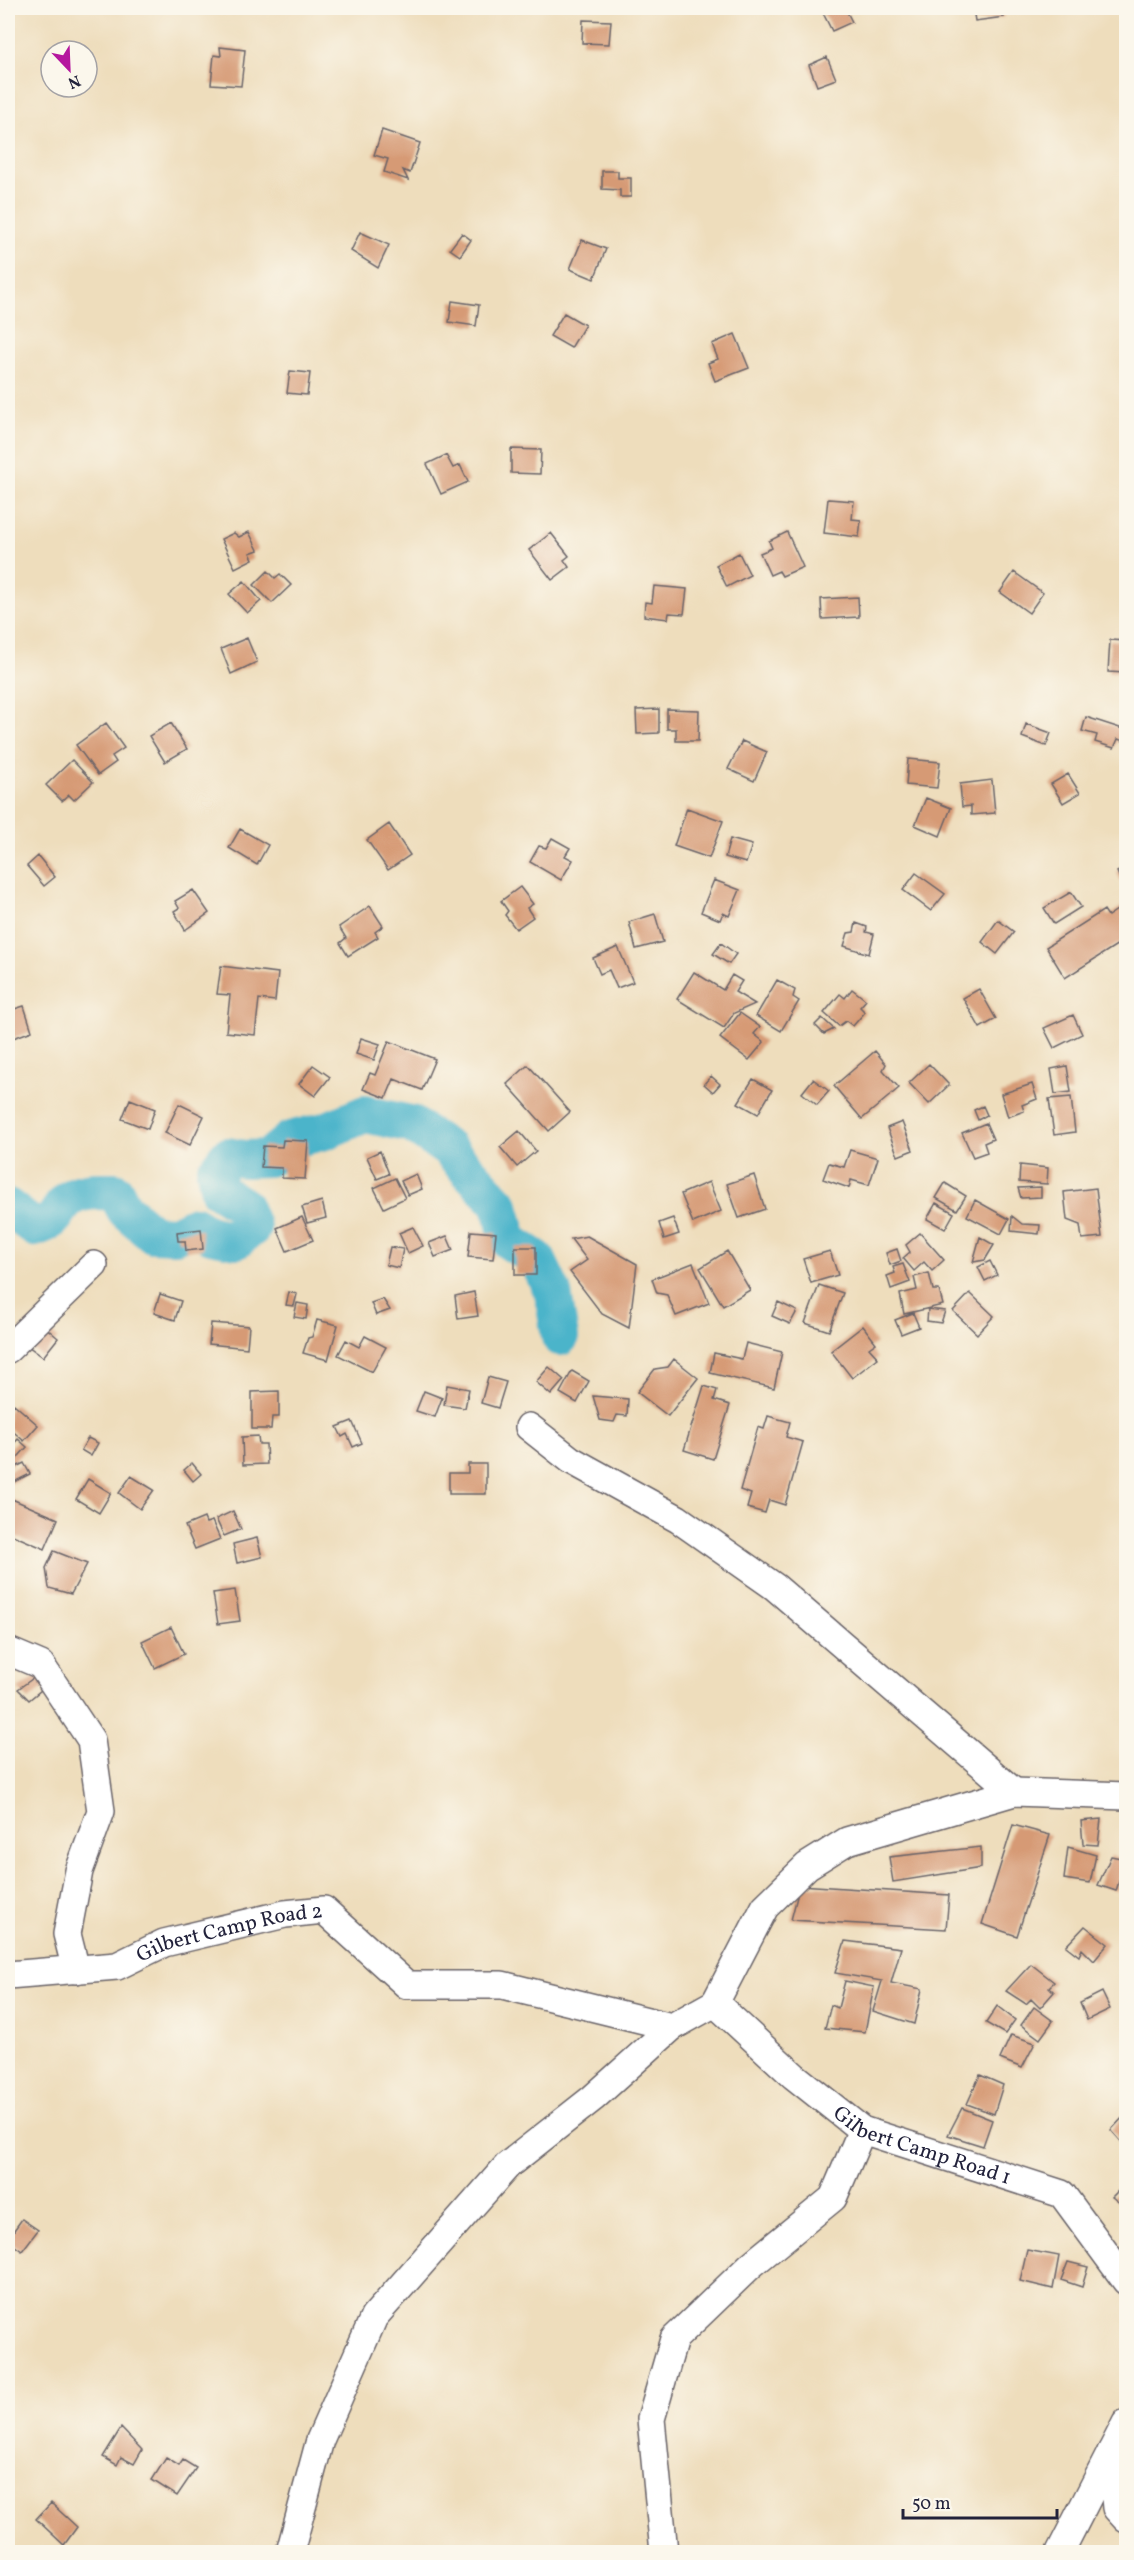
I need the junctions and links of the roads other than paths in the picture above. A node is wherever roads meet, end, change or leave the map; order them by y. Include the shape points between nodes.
1 (94, 1265) dead end
2 (8, 1349) edge
3 (530, 1427) dead end
4 (8, 1651) edge
5 (1014, 1792) junction
6 (1126, 1796) edge
7 (76, 1970) junction
8 (8, 1975) edge
9 (716, 2002) junction
10 (672, 2027) junction
11 (862, 2130) junction
12 (1126, 2282) edge
13 (1126, 2423) edge
14 (1111, 2452) junction
15 (1126, 2519) edge
16 (290, 2553) edge
17 (664, 2553) edge
18 (1060, 2553) edge

1 - 2 street
3 - 5 street via 571,1460 678,1519 775,1587
4 - 7 street via 41,1665 91,1740 102,1811 80,1871 67,1934
5 - 6 street
5 - 9 street via 847,1841 807,1866 765,1907
7 - 8 street, Gilbert Camp Road 2
7 - 10 street, Gilbert Camp Road 2 via 117,1966 164,1943 285,1914 324,1910 407,1985 502,1985
9 - 10 street
9 - 11 street, Gilbert Camp Road 1 via 794,2076
10 - 16 street via 593,2098 508,2165 374,2317 320,2440
11 - 12 street, Gilbert Camp Road 1 via 1062,2194
11 - 17 street via 833,2199 751,2265 674,2339 651,2420
13 - 14 street
14 - 15 street via 1116,2508
14 - 18 street

